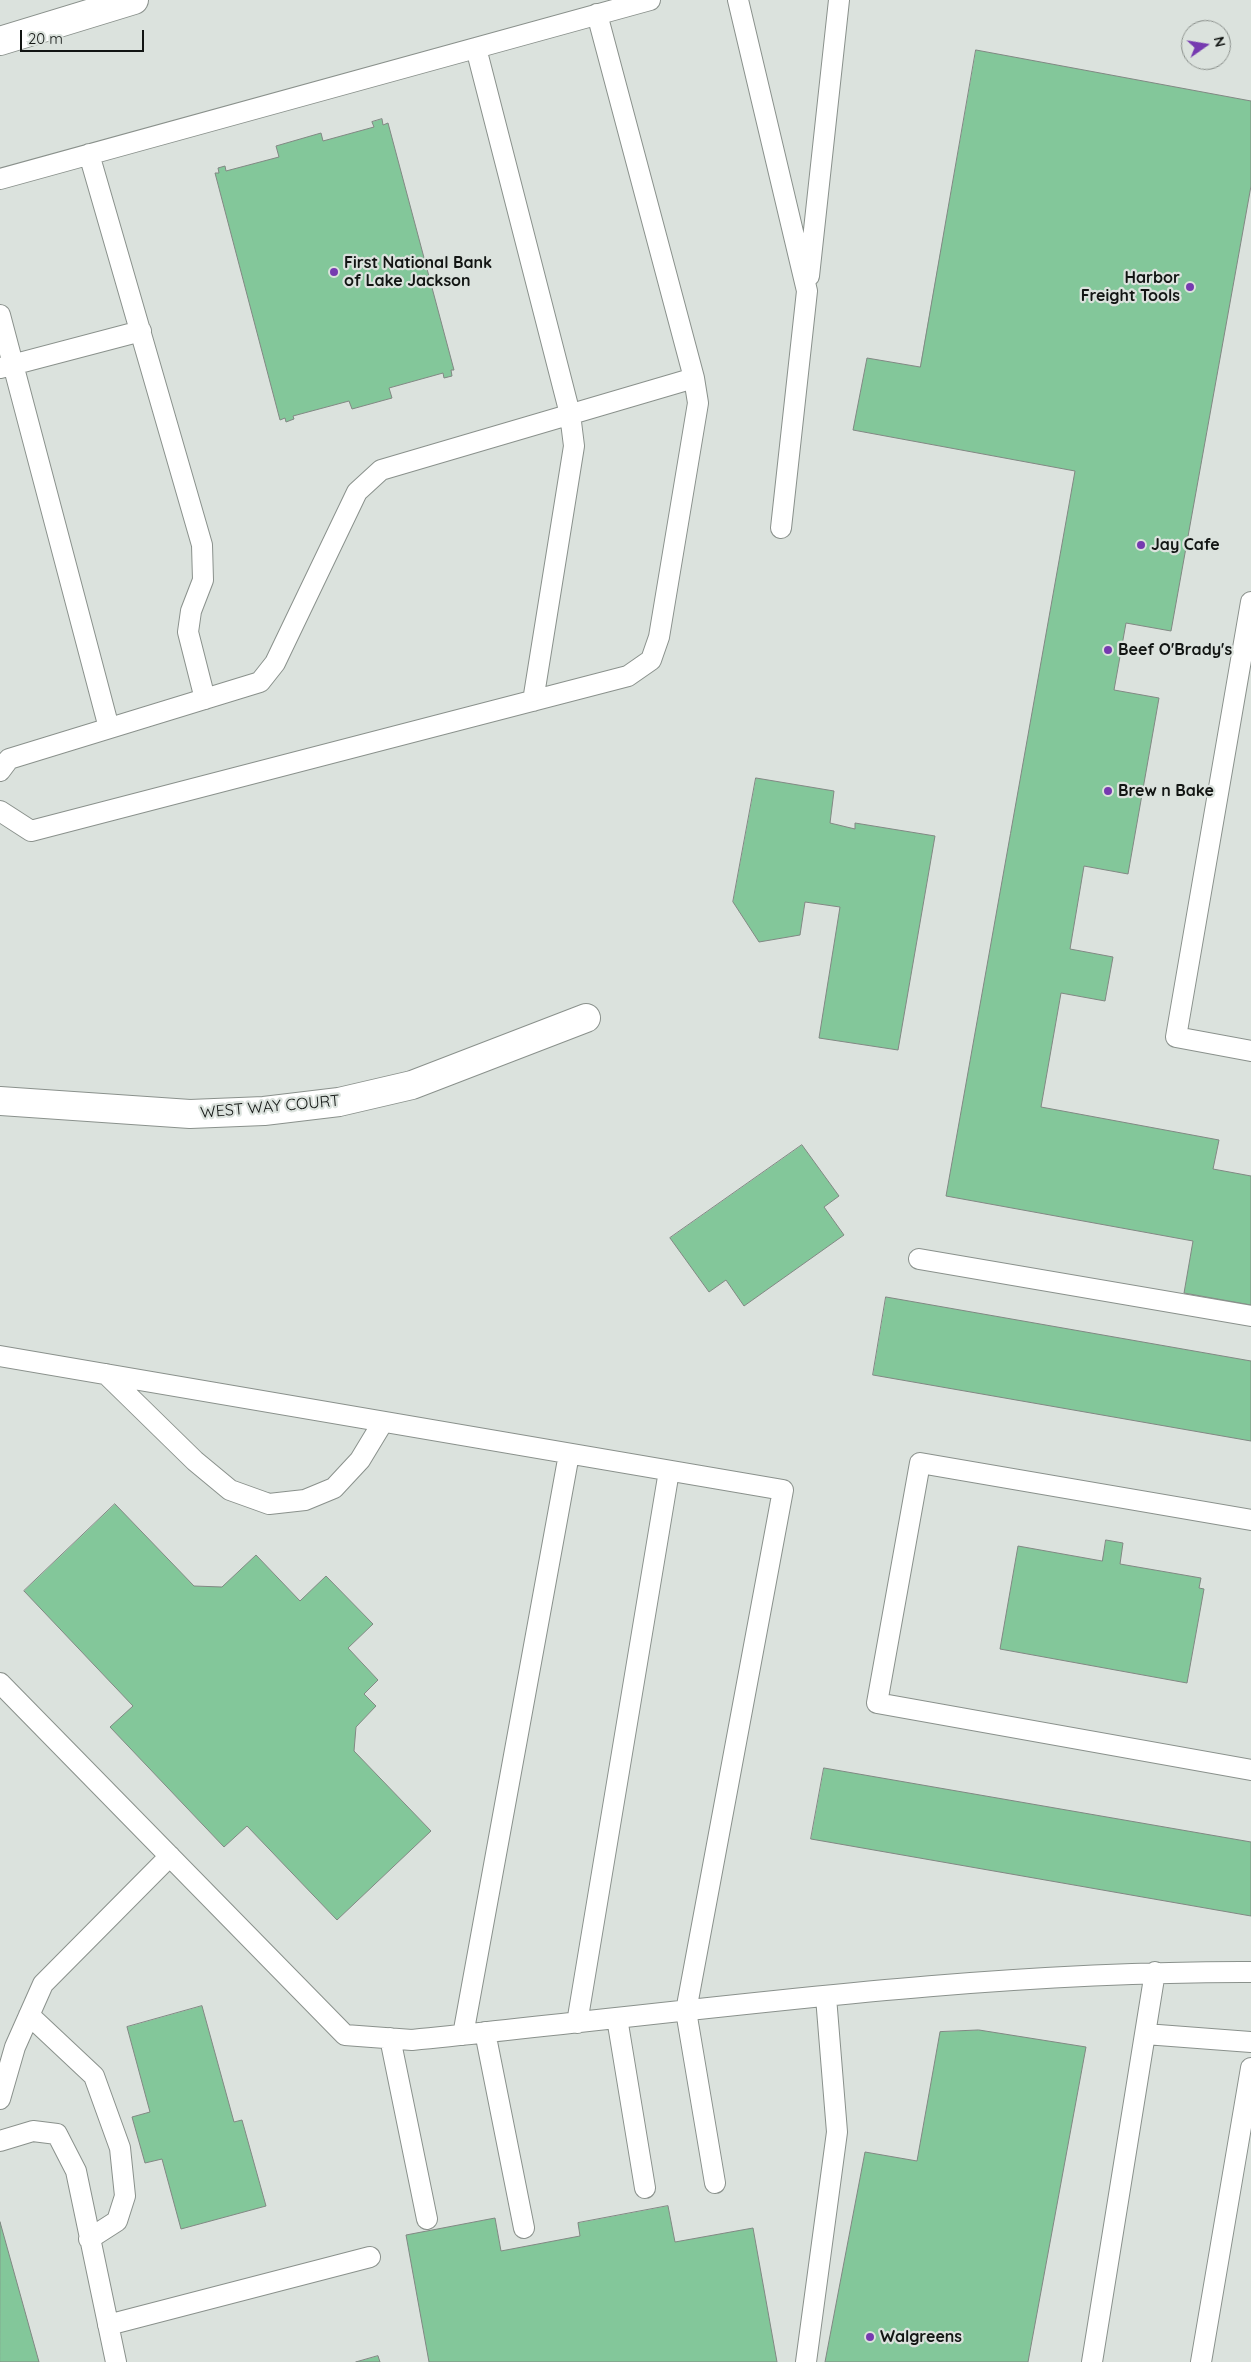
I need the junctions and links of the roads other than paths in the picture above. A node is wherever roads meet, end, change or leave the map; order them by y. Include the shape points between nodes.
1 (134, 0) edge
2 (650, 0) edge
3 (738, 0) edge
4 (839, 0) edge
5 (597, 14) junction
6 (0, 41) edge
7 (476, 48) junction
8 (89, 154) junction
9 (0, 179) edge
10 (807, 291) junction
11 (0, 315) edge
12 (141, 331) junction
13 (7, 366) edge
14 (694, 378) junction
15 (570, 414) junction
16 (781, 528) dead end
17 (1251, 602) edge
18 (204, 699) junction
19 (533, 701) junction
20 (109, 728) junction
21 (0, 771) edge
22 (0, 811) edge
23 (586, 1018) dead end
24 (1251, 1051) edge
25 (0, 1102) edge
26 (919, 1259) dead end
27 (1251, 1316) edge
28 (0, 1356) edge
29 (106, 1374) junction
30 (383, 1422) junction
31 (569, 1454) junction
32 (669, 1471) junction
33 (1251, 1520) edge
34 (0, 1683) edge
35 (1251, 1770) edge
36 (170, 1856) junction
37 (1155, 1972) junction
38 (1251, 1972) edge
39 (826, 1997) junction
40 (686, 2011) junction
41 (29, 2015) junction
42 (617, 2018) junction
43 (577, 2023) junction
44 (486, 2032) junction
45 (1145, 2034) junction
46 (463, 2035) junction
47 (390, 2038) junction
48 (1251, 2042) edge
49 (1251, 2068) edge
50 (0, 2099) edge
51 (0, 2141) edge
52 (715, 2183) dead end
53 (645, 2188) dead end
54 (427, 2219) dead end
55 (524, 2228) dead end
56 (88, 2238) junction
57 (370, 2257) dead end
58 (108, 2325) junction
59 (116, 2362) edge
60 (806, 2362) edge
61 (1092, 2362) edge
62 (1201, 2362) edge

1 - 6 street
2 - 5 lane
3 - 10 lane
4 - 10 lane
5 - 7 lane
5 - 14 lane
7 - 8 lane
7 - 15 lane
8 - 9 lane
8 - 12 lane
10 - 16 lane
11 - 13 lane
12 - 13 lane
12 - 18 lane via 202,545 202,580 190,611 188,632
13 - 20 lane
14 - 15 lane
14 - 19 lane via 698,403 659,637 651,660 628,676
15 - 18 lane via 382,470 357,492 275,662 260,682
15 - 19 lane via 574,446
17 - 24 lane via 1176,1037
18 - 20 lane
19 - 22 lane via 31,831
20 - 21 lane via 9,759
23 - 25 street, WEST WAY COURT via 412,1085 339,1102 264,1111 190,1114
26 - 27 lane
28 - 29 lane
29 - 30 lane
29 - 30 lane via 195,1461 230,1490 269,1504 305,1500 334,1488 360,1460
30 - 31 lane
31 - 32 lane
31 - 46 lane
32 - 40 lane via 783,1490
32 - 43 lane
33 - 35 lane via 920,1463 877,1703
34 - 36 lane
36 - 41 lane via 42,1984
36 - 47 lane via 345,2035
37 - 38 lane
37 - 39 lane via 911,1988
37 - 45 lane
39 - 40 lane
39 - 60 lane via 837,2132
40 - 42 lane
40 - 52 lane
41 - 50 lane via 15,2047
41 - 56 lane via 94,2076 120,2148 125,2196 117,2221
42 - 43 lane
42 - 53 lane
43 - 44 lane
44 - 46 lane
44 - 55 lane
45 - 48 lane
45 - 61 lane
46 - 47 lane via 412,2040
47 - 54 lane
49 - 62 lane
51 - 56 lane via 33,2131 57,2134 76,2171
56 - 58 lane
57 - 58 lane
58 - 59 lane

